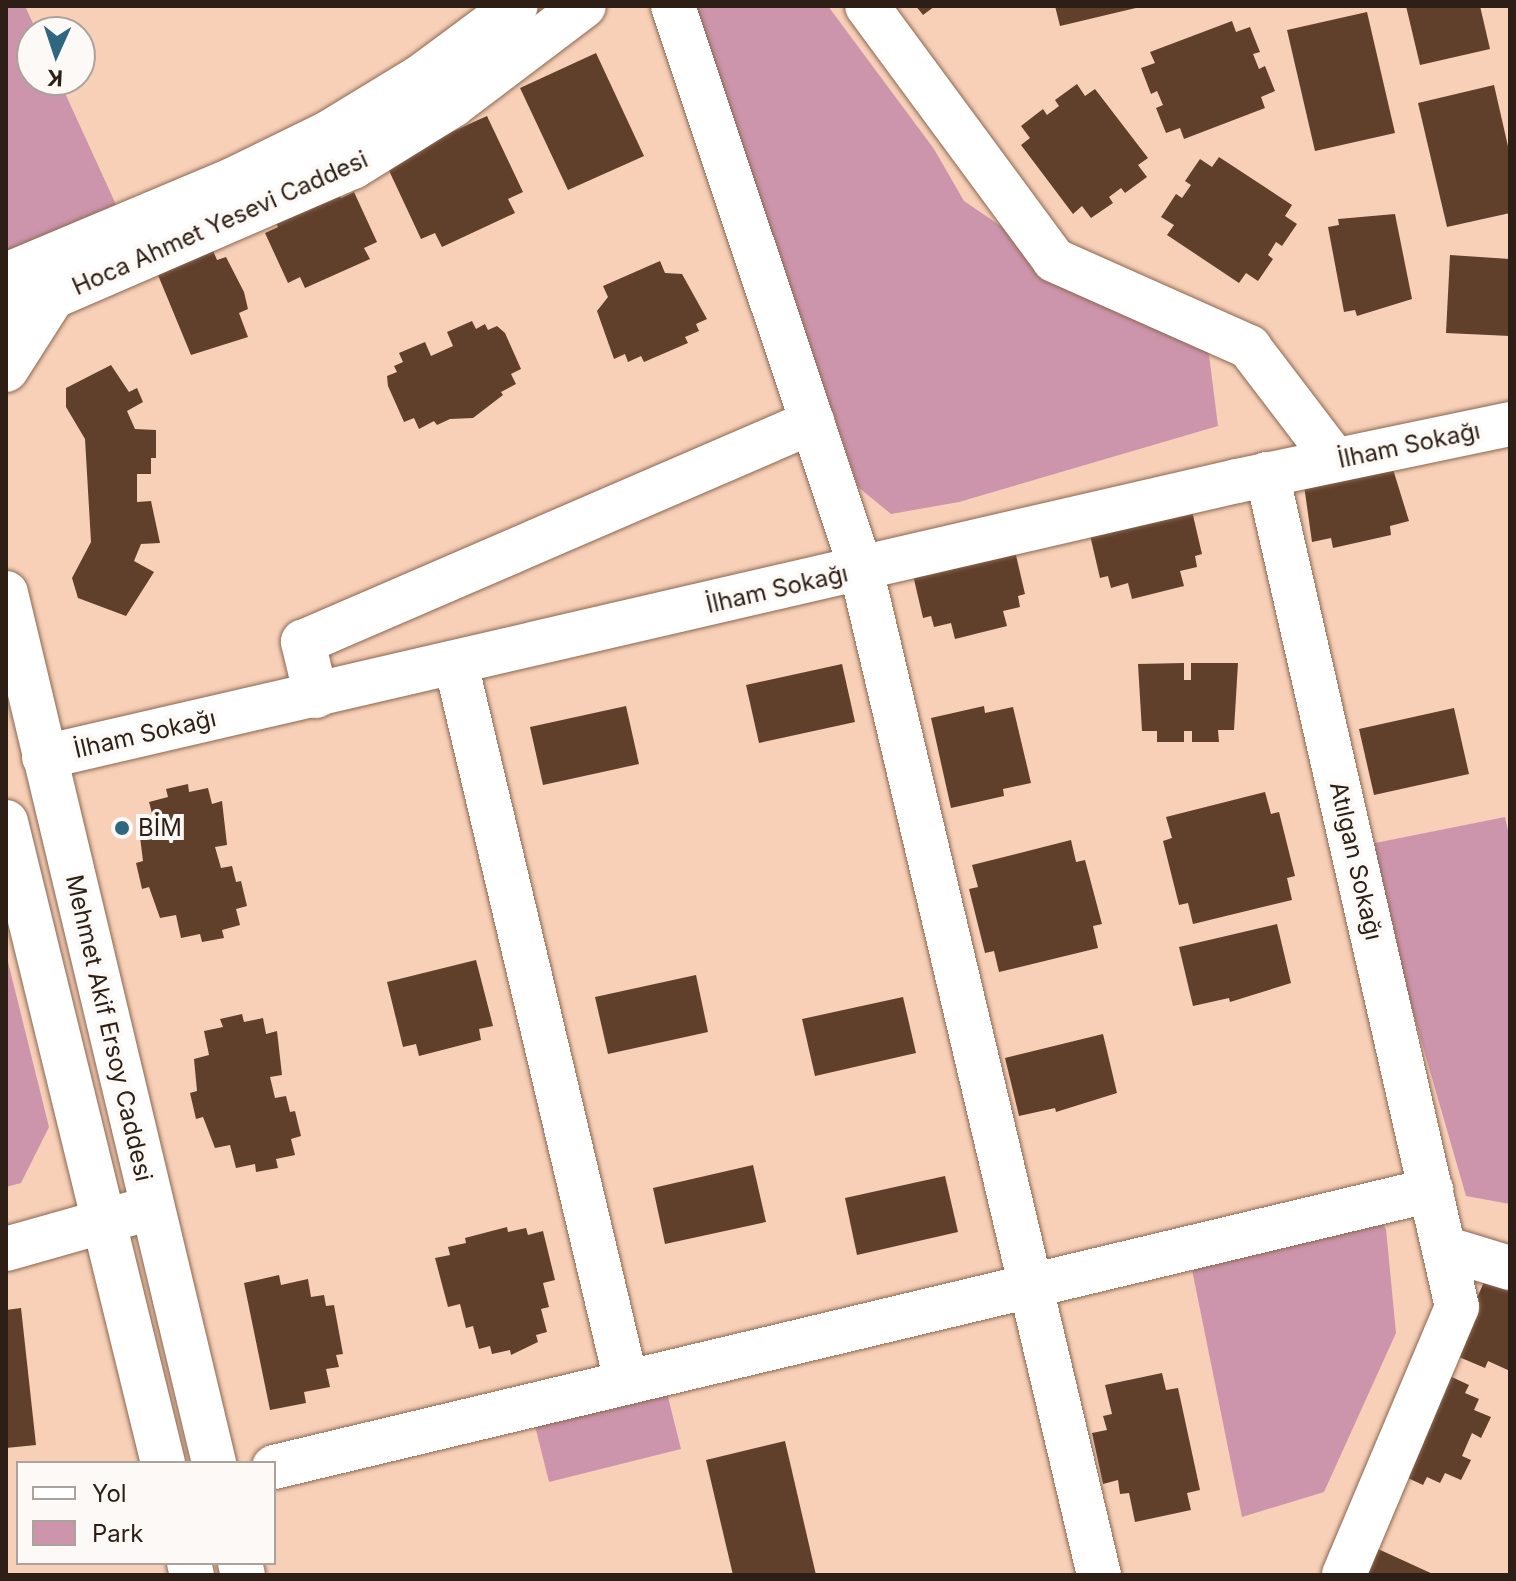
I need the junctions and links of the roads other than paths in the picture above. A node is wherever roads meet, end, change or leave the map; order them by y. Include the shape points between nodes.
1 (516, 6) edge
2 (584, 6) edge
3 (673, 6) edge
4 (867, 6) edge
5 (6, 275) edge
6 (52, 298) junction
7 (6, 317) edge
8 (6, 370) edge
9 (812, 422) junction
10 (1510, 424) edge
11 (1335, 460) junction
12 (1267, 474) junction
13 (861, 569) junction
14 (6, 593) edge
15 (456, 664) junction
16 (316, 696) junction
17 (44, 757) junction
18 (6, 822) edge
19 (1431, 1190) junction
20 (151, 1208) junction
21 (102, 1223) junction
22 (1444, 1248) junction
23 (6, 1249) edge
24 (1510, 1268) edge
25 (1026, 1283) junction
26 (626, 1381) junction
27 (162, 1461) edge
28 (214, 1461) edge
29 (276, 1467) edge
30 (1099, 1575) edge
31 (1344, 1575) edge

1 - 5 street, Hoca Ahmet Yesevi Caddesi via 420,77 328,133 232,180
2 - 6 street, Hoca Ahmet Yesevi Caddesi via 453,105 353,167
3 - 9 street
4 - 11 street via 1054,260 1249,347
6 - 7 street, Hoca Ahmet Yesevi Caddesi
6 - 8 street
9 - 13 street
9 - 16 street via 303,642
10 - 11 street, İlham Sokağı
11 - 12 street, İlham Sokağı
12 - 13 street, İlham Sokağı
12 - 19 street, Atılgan Sokağı
13 - 15 street, İlham Sokağı
13 - 25 street
14 - 17 street, Mehmet Akif Ersoy Caddesi
15 - 16 street, İlham Sokağı
15 - 26 street
16 - 17 street, İlham Sokağı
17 - 20 street, Mehmet Akif Ersoy Caddesi
18 - 21 street
19 - 22 street, Atılgan Sokağı
19 - 25 street
20 - 21 street
20 - 28 street, Mehmet Akif Ersoy Caddesi
21 - 23 street
21 - 27 street
22 - 24 street
22 - 31 street, Atılgan Sokağı via 1457,1307
25 - 26 street
25 - 30 street
26 - 29 street

